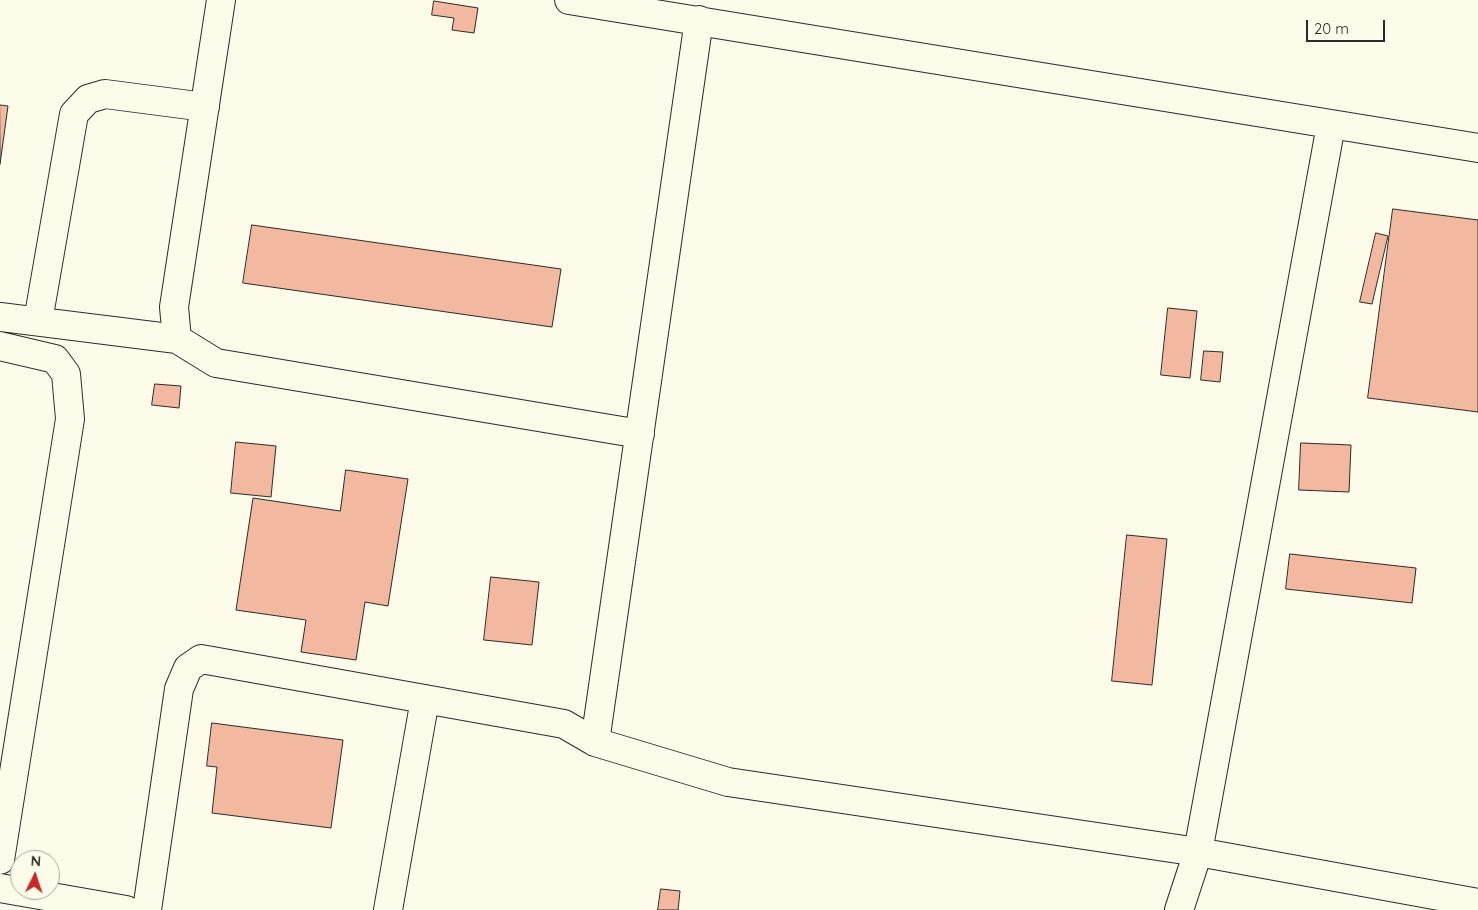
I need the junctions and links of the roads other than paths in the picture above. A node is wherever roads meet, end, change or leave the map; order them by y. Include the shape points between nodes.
1 (221, 0) edge
2 (569, 0) edge
3 (699, 20) junction
4 (205, 107) junction
5 (1331, 125) junction
6 (1478, 148) edge
7 (0, 317) edge
8 (38, 321) junction
9 (177, 339) junction
10 (0, 346) edge
11 (640, 434) junction
12 (426, 699) junction
13 (595, 742) junction
14 (1198, 852) junction
15 (0, 860) edge
16 (0, 888) edge
17 (1478, 903) edge
18 (126, 910) edge
19 (147, 910) edge
20 (388, 910) edge
21 (1179, 910) edge

1 - 4 lane
2 - 3 lane
3 - 5 lane
3 - 11 lane
4 - 8 lane via 105,94 88,99 74,114
4 - 9 lane via 174,307
5 - 6 lane
5 - 14 lane
7 - 8 lane
8 - 9 lane
9 - 11 lane via 216,363
10 - 15 lane via 54,359 66,374 70,419
11 - 13 lane
12 - 13 lane via 564,724
12 - 19 lane via 202,659 188,668 179,689
12 - 20 lane
13 - 14 lane via 728,782
14 - 17 lane
14 - 21 lane
16 - 18 lane

